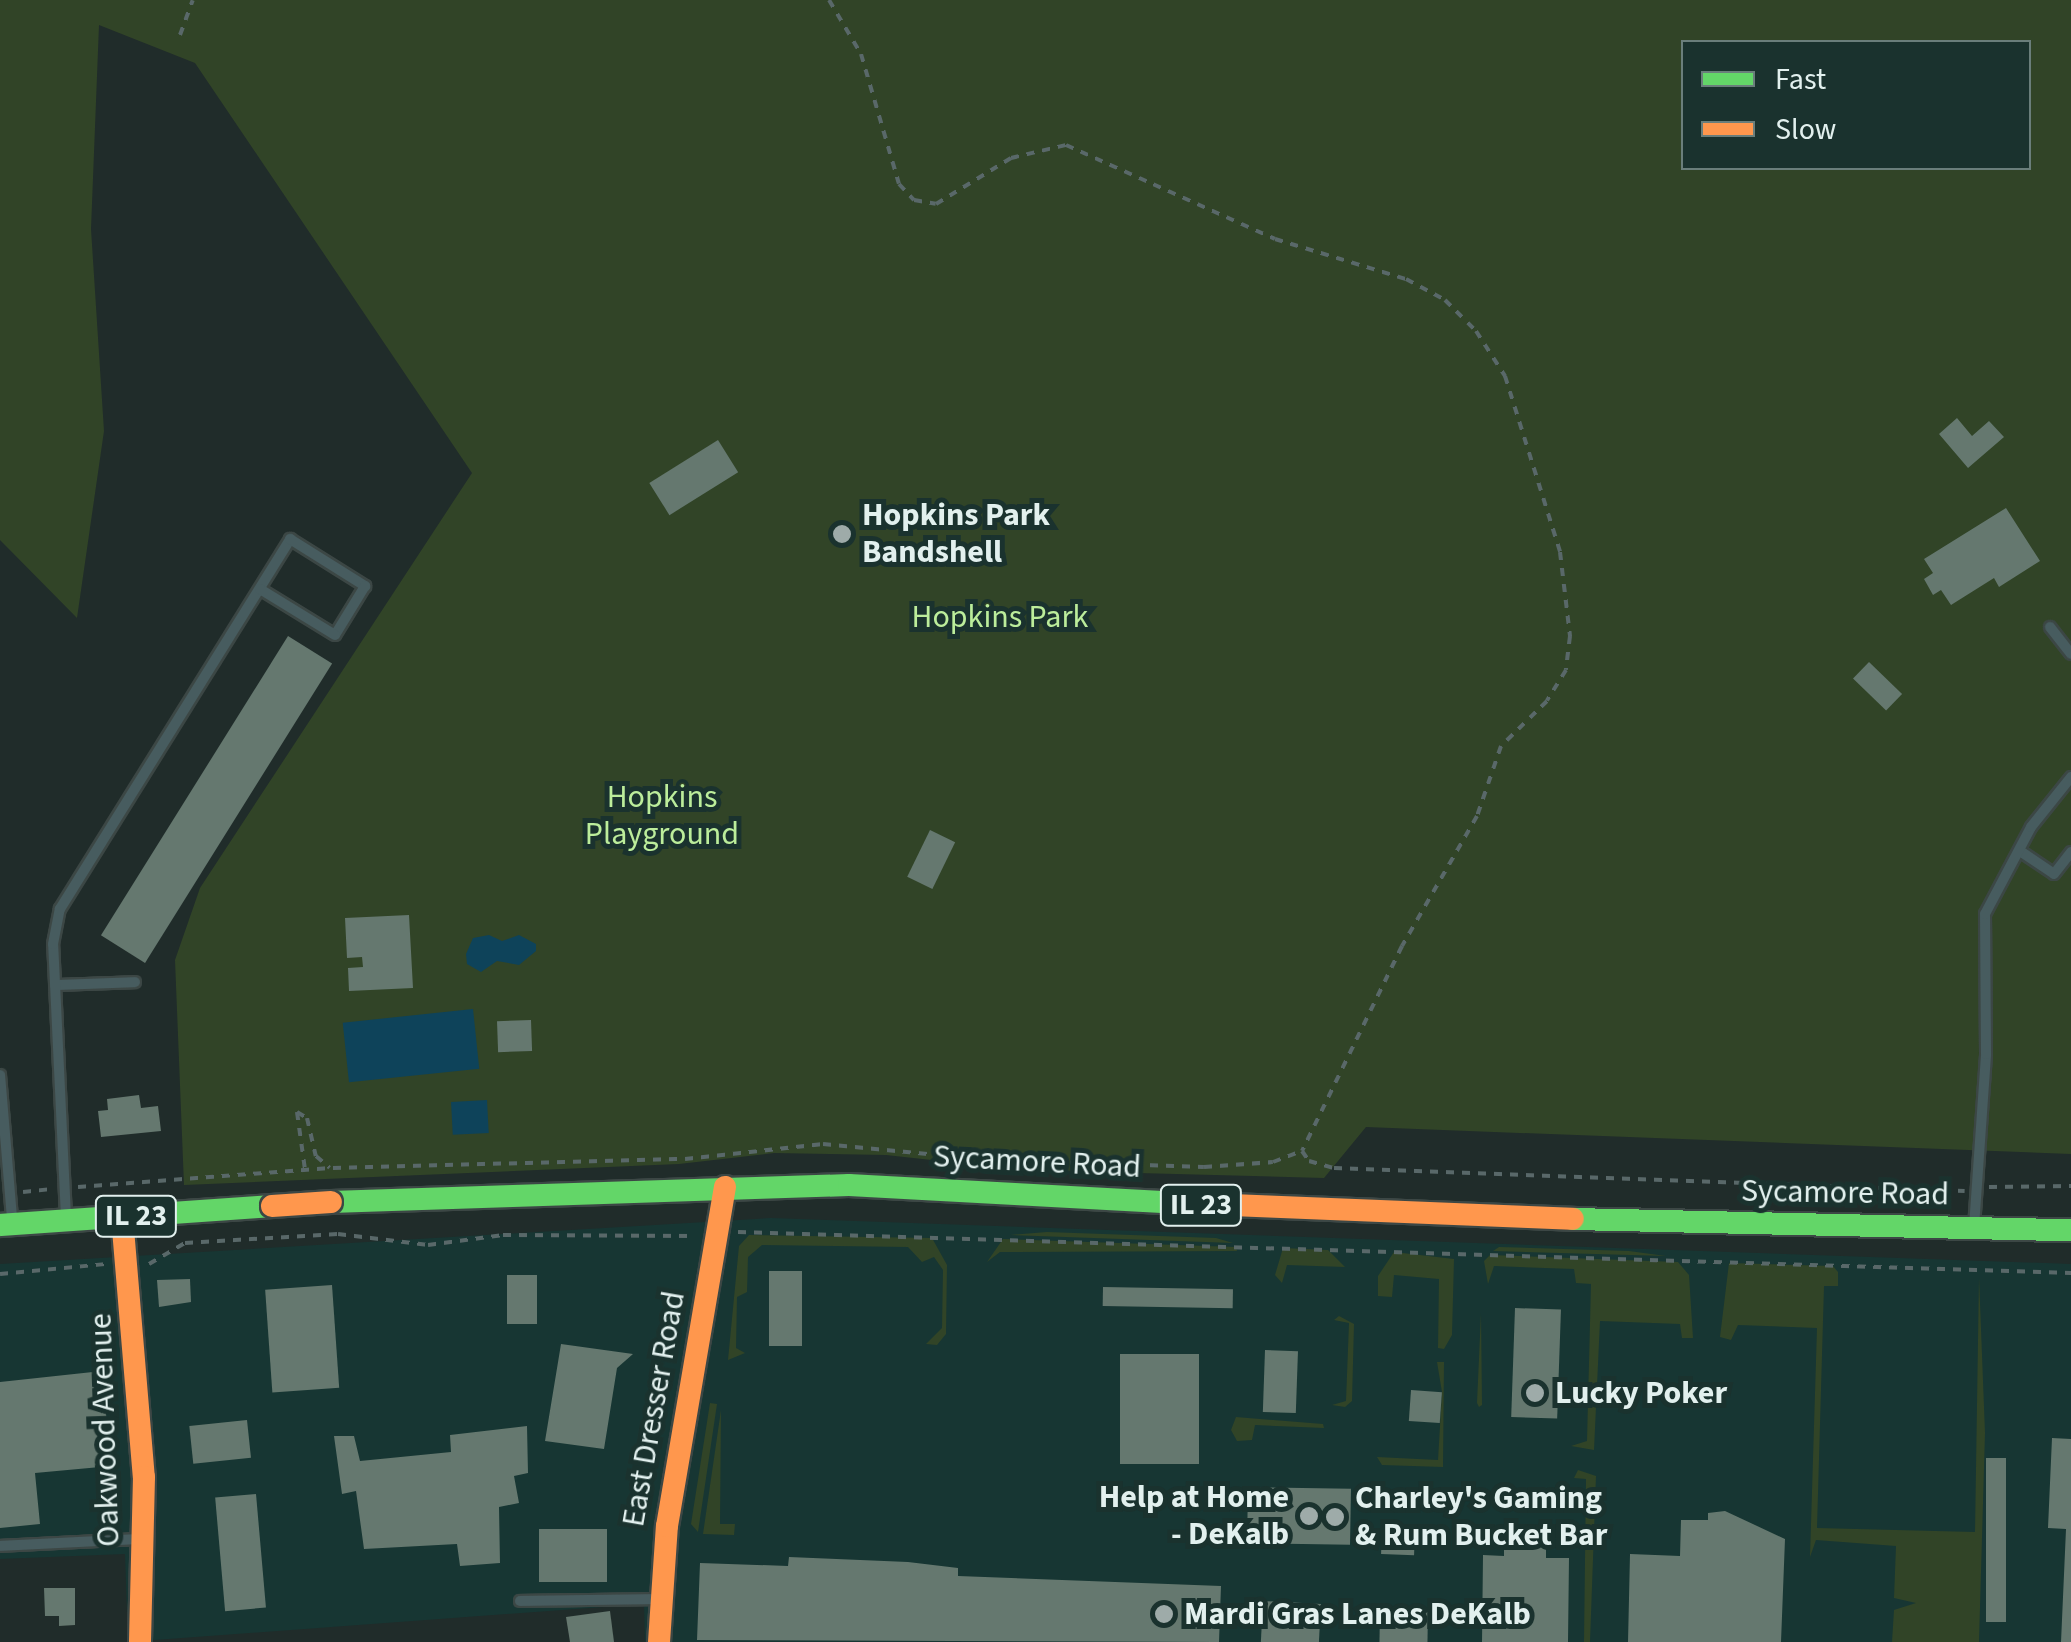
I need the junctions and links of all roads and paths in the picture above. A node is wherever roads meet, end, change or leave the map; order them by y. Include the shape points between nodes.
1 (193, 0) edge
2 (829, 0) edge
3 (180, 35) dead end
4 (260, 589) junction
5 (2050, 627) dead end
6 (2071, 654) edge
7 (2071, 777) edge
8 (2071, 852) edge
9 (2023, 853) junction
10 (135, 982) dead end
11 (55, 985) junction
12 (0, 1075) edge
13 (1302, 1151) junction
14 (333, 1168) junction
15 (305, 1170) dead end
16 (2071, 1186) edge
17 (64, 1188) junction
18 (725, 1188) junction
19 (1974, 1190) junction
20 (10, 1193) junction
21 (122, 1216) junction
22 (66, 1221) junction
23 (6, 1225) edge
24 (1974, 1228) junction
25 (2071, 1230) edge
26 (717, 1234) junction
27 (129, 1262) junction
28 (0, 1274) edge
29 (2071, 1274) edge
30 (144, 1539) junction
31 (0, 1546) edge
32 (659, 1600) junction
33 (520, 1601) dead end
34 (140, 1642) edge
35 (659, 1642) edge

1 - 3 path
2 - 13 path via 861,54 899,184 914,200 936,204 1012,158 1066,145 1275,239 1406,279 1445,300 1476,331 1505,376 1560,552 1570,636 1566,670 1547,701 1501,746 1476,816 1402,946
4 - 4 lane via 335,635 365,586 290,540
4 - 11 lane via 66,896 53,944
5 - 6 lane
7 - 9 lane via 2031,827
8 - 9 lane via 2054,874
9 - 19 lane via 1986,914 1986,1054
10 - 11 lane
11 - 17 lane
12 - 20 lane
13 - 14 path via 1274,1162 1204,1167 990,1160 822,1144 685,1158
13 - 19 path via 1309,1161 1334,1168
14 - 15 path via 316,1156 307,1118 297,1112
14 - 17 path
16 - 19 path
17 - 20 path
17 - 22 lane
18 - 21 main road, Sycamore Road / IL 23, bridge
18 - 24 main road, Sycamore Road / IL 23 via 849,1185 1437,1216
18 - 26 main road, East Dresser Road
19 - 24 lane
20 - 23 lane
21 - 22 main road, Sycamore Road / IL 23
21 - 27 main road, Oakwood Avenue
22 - 23 main road, Sycamore Road / IL 23
24 - 25 main road, Sycamore Road / IL 23
26 - 27 path via 548,1240 503,1235 428,1245 338,1234 185,1243 152,1264
26 - 29 path via 1011,1237
26 - 32 main road, East Dresser Road
27 - 28 path
27 - 30 main road, Oakwood Avenue
30 - 31 lane
30 - 34 main road, Oakwood Avenue
32 - 33 lane
32 - 35 main road, East Dresser Road

